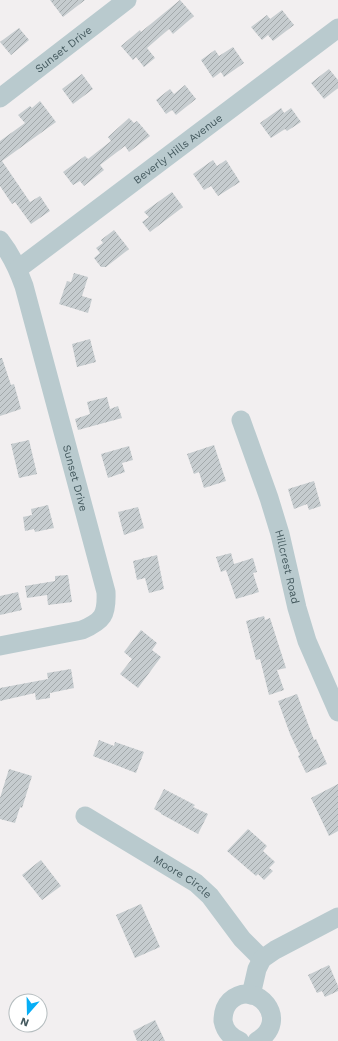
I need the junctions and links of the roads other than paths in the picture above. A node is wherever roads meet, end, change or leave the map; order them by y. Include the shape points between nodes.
1 (127, 0) edge
2 (338, 28) edge
3 (0, 98) edge
4 (0, 240) edge
5 (18, 269) junction
6 (241, 420) dead end
7 (0, 646) edge
8 (338, 712) edge
9 (85, 816) dead end
10 (338, 917) edge
11 (262, 959) junction
12 (251, 995) junction
13 (240, 1041) edge
14 (257, 1041) edge

1 - 3 street, Sunset Drive
2 - 5 street, Beverly Hills Avenue
4 - 5 street, Sunset Drive
5 - 7 street, Sunset Drive via 106,592 107,606 102,618 82,630
6 - 8 street, Hillcrest Road via 280,534 303,628
9 - 11 street, Moore Circle via 196,883 210,896 242,939
10 - 11 street
11 - 12 street
12 - 13 street via 238,996 224,1011 224,1026 227,1032
12 - 14 street via 261,998 269,1007 272,1017 269,1030

